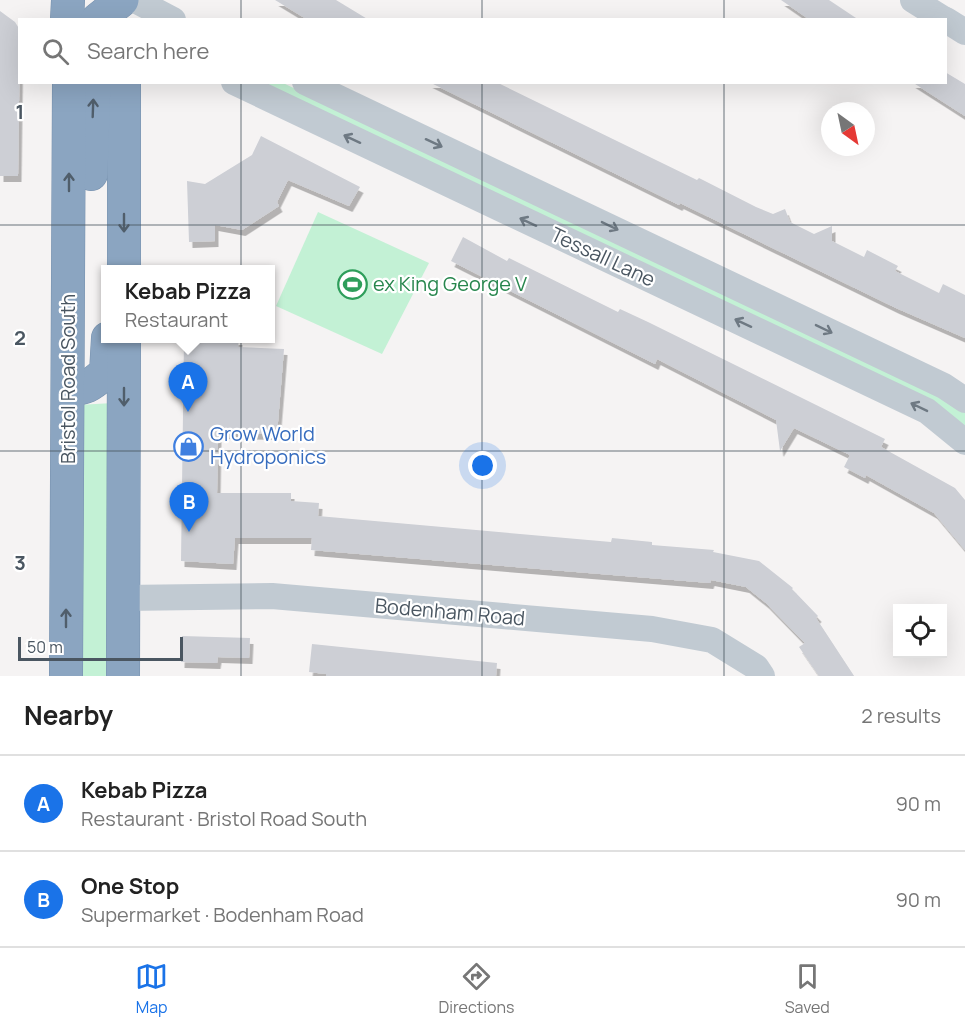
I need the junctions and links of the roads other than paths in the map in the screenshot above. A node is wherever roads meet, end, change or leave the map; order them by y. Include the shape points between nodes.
1 (127, 0) edge
2 (135, 0) edge
3 (913, 0) edge
4 (89, 12) edge
5 (169, 18) edge
6 (942, 18) edge
7 (947, 21) edge
8 (965, 32) edge
9 (69, 84) edge
10 (94, 84) edge
11 (238, 84) edge
12 (309, 84) edge
13 (131, 89) edge
14 (124, 265) edge
15 (69, 331) junction
16 (108, 343) edge
17 (124, 343) edge
18 (69, 387) junction
19 (965, 400) edge
20 (965, 442) edge
21 (124, 598) junction
22 (66, 676) edge
23 (123, 676) edge
24 (762, 676) edge

1 - 4 highway
2 - 5 street
3 - 6 street
7 - 8 street
15 -> 9 highway, Bristol Road South
15 -> 10 highway via 87,287
20 -> 11 street, Tessall Lane via 927,411
12 -> 19 street, Tessall Lane via 944,386
13 -> 14 highway
15 - 18 highway, Bristol Road South
16 - 18 highway via 106,372 80,389
17 -> 21 highway
22 -> 18 highway, Bristol Road South
21 - 23 highway
21 - 24 street, Bodenham Road via 272,596 652,629 712,640 756,667

